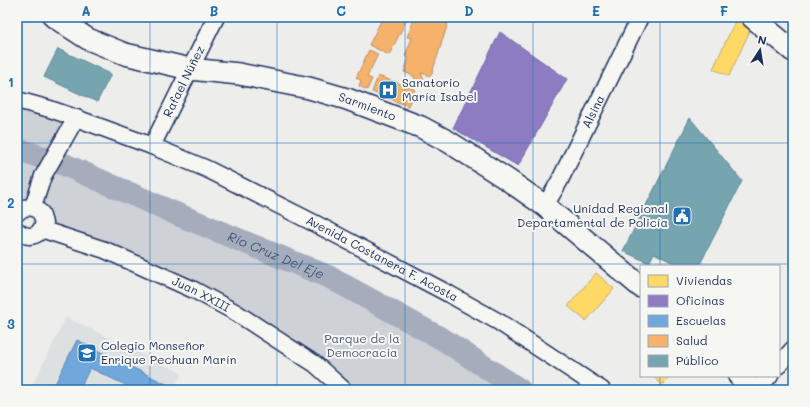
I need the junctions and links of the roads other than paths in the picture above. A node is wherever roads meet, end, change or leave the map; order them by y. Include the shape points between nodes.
1 (54, 17) edge
2 (216, 17) edge
3 (640, 17) edge
4 (752, 17) edge
5 (793, 51) edge
6 (190, 69) junction
7 (17, 100) edge
8 (76, 118) junction
9 (152, 146) junction
10 (546, 206) junction
11 (33, 207) junction
12 (17, 213) edge
13 (41, 229) junction
14 (17, 230) edge
15 (640, 286) edge
16 (793, 349) edge
17 (780, 364) edge
18 (740, 377) edge
19 (769, 377) edge
20 (344, 390) edge
21 (602, 390) edge
22 (754, 390) edge
23 (758, 390) edge

1 - 6 main road, Sarmiento via 88,39 106,47 146,60
2 - 6 street, Rafael Núñez
3 - 10 street, Alsina
4 - 5 main road
6 - 9 street, Rafael Núñez
6 - 10 main road, Sarmiento via 239,74 309,88 421,126
7 - 8 street, Avenida Costanera F. Acosta
8 - 9 street, Avenida Costanera F. Acosta
8 - 11 street via 43,176
9 - 21 street, Avenida Costanera F. Acosta via 207,169 449,294 499,322
10 - 15 main road, Sarmiento
11 - 12 street via 25,207
11 - 13 street via 43,216 44,223
13 - 14 street via 37,234 29,236
13 - 20 street, Juan XXIII via 105,250 194,290 235,312 315,364
16 - 17 street
18 - 22 main road
19 - 23 street

